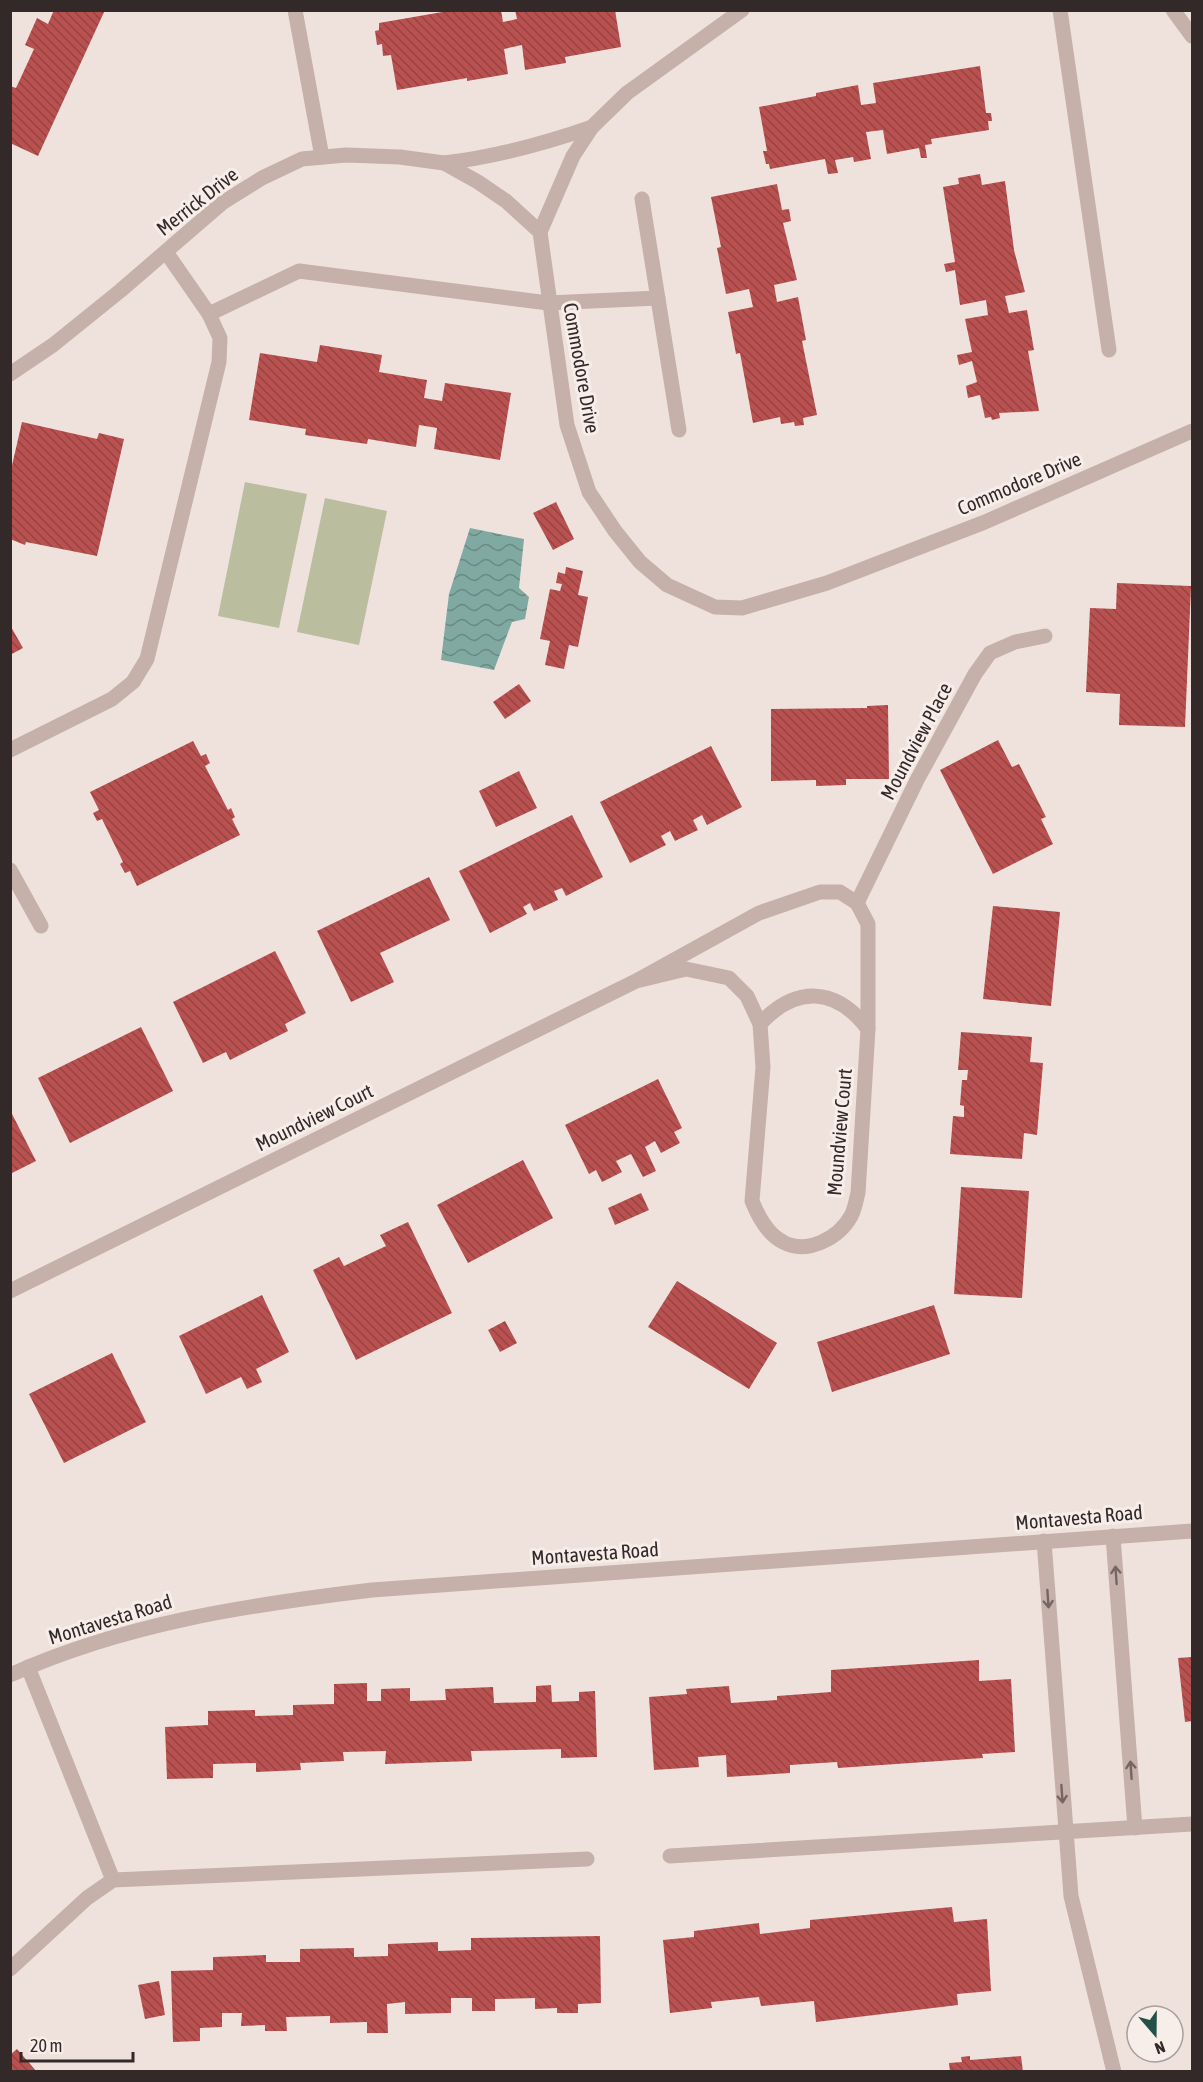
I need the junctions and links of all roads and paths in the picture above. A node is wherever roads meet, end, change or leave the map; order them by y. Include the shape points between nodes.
1 (295, 10) edge
2 (742, 10) edge
3 (1060, 10) edge
4 (1173, 10) edge
5 (1192, 36) edge
6 (592, 127) junction
7 (322, 157) junction
8 (444, 163) junction
9 (642, 200) dead end
10 (540, 232) junction
11 (166, 252) junction
12 (658, 298) junction
13 (548, 303) junction
14 (208, 314) junction
15 (1109, 350) dead end
16 (10, 374) edge
17 (679, 430) dead end
18 (1192, 431) edge
19 (1045, 636) dead end
20 (10, 750) edge
21 (10, 870) edge
22 (857, 903) junction
23 (40, 926) dead end
24 (636, 981) junction
25 (760, 1024) junction
26 (868, 1029) junction
27 (10, 1291) edge
28 (1192, 1531) edge
29 (1113, 1536) junction
30 (1044, 1541) junction
31 (28, 1667) junction
32 (10, 1675) edge
33 (1192, 1824) edge
34 (1135, 1828) junction
35 (1065, 1832) junction
36 (670, 1856) dead end
37 (587, 1859) dead end
38 (113, 1880) junction
39 (10, 1969) edge
40 (1114, 2072) edge

1 - 7 street
2 - 6 street, Commodore Drive via 627,93
3 - 15 street
4 - 5 street
6 - 8 street, Merrick Drive via 533,147
6 - 10 street, Commodore Drive via 573,156
7 - 8 street, Merrick Drive via 400,157
7 - 11 street, Merrick Drive via 302,159 262,178 222,203
8 - 10 street, Merrick Drive via 506,201
9 - 12 street
10 - 13 street, Commodore Drive
11 - 14 street
11 - 16 street, Merrick Drive via 53,345
12 - 13 street
12 - 17 street
13 - 14 street via 299,271
13 - 18 street, Commodore Drive via 567,425 589,492 640,562 667,585 716,607 742,608 827,583 985,522
14 - 20 street via 220,338 219,362 147,659 133,682 112,699
19 - 22 street, Moundview Place via 1015,642 990,653 975,674 917,780
21 - 23 street
22 - 24 street, Moundview Court via 840,892 820,892 790,902 759,913
22 - 26 street, Moundview Court via 868,924
24 - 25 street, Moundview Court via 686,969 729,978 747,996
24 - 27 street, Moundview Court
25 - 26 street via 775,1008 794,998 816,996 837,1000 855,1012
25 - 26 street, Moundview Court via 763,1067 752,1201 760,1221 783,1242 804,1247 828,1241 851,1216 858,1192
28 - 29 street, Montavesta Road
29 - 30 street, Montavesta Road
34 -> 29 street
30 - 31 street, Montavesta Road via 372,1590 274,1601 154,1624
30 -> 35 street
31 - 32 street, Montavesta Road
31 - 38 street
33 - 34 street
34 - 35 street
35 - 36 street
35 - 40 street via 1071,1896
37 - 38 street
38 - 39 street via 87,1898

